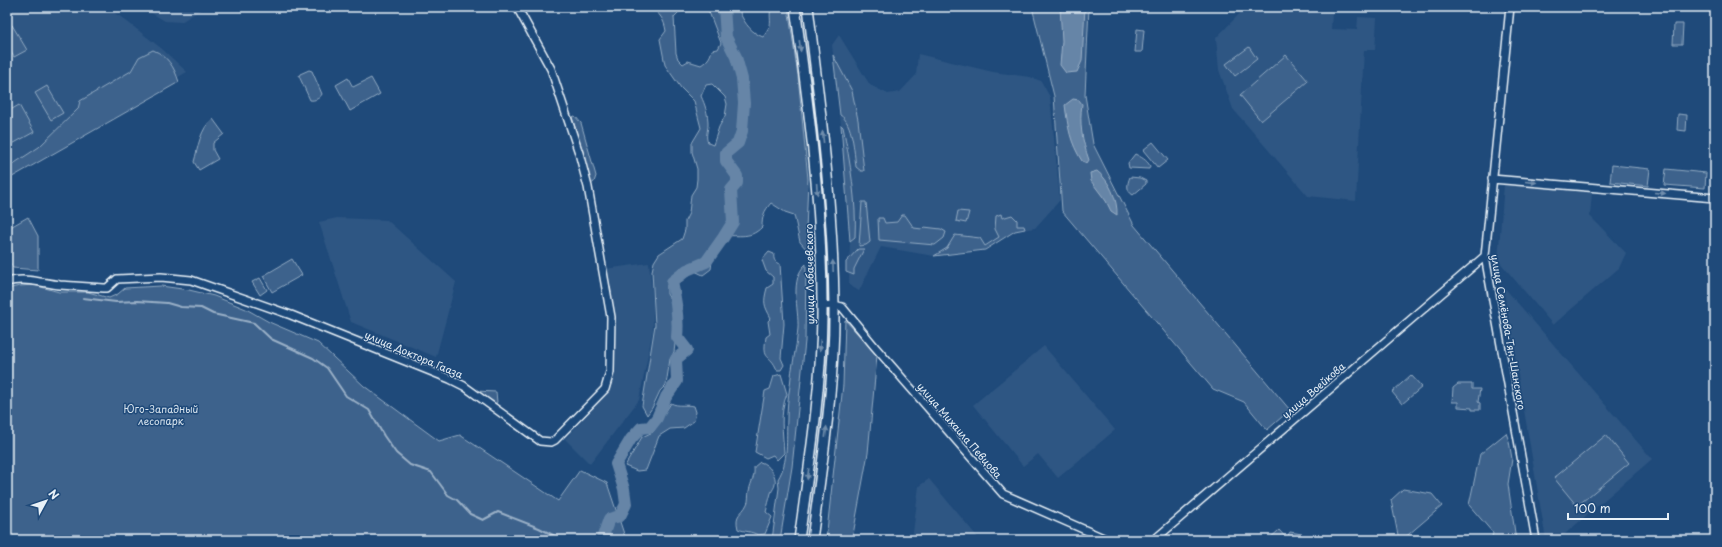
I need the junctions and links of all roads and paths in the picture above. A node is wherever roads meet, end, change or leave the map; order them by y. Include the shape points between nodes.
1 (517, 7) edge
2 (795, 7) edge
3 (808, 7) edge
4 (1510, 7) edge
5 (1492, 179) junction
6 (1715, 198) edge
7 (1484, 256) junction
8 (7, 282) edge
9 (834, 305) junction
10 (822, 306) junction
11 (799, 540) edge
12 (812, 540) edge
13 (1108, 540) edge
14 (1154, 540) edge
15 (1536, 540) edge

1 - 8 street, улица Доктора Гааза via 551,69 579,153 588,188 611,318 610,372 605,389 555,440 540,441 464,386 450,379 297,317 191,280 161,277 117,280 107,288 17,279
2 -> 10 main road, улица Лобачевского via 816,176
9 -> 3 main road via 831,212
4 - 5 street, улица Семёнова-Тян-Шанского
5 -> 6 street
5 - 7 street, улица Семёнова-Тян-Шанского
7 - 14 street, улица Воейкова
7 - 15 street, улица Семёнова-Тян-Шанского
9 - 10 street
12 -> 9 main road via 829,401
9 - 13 street, улица Михаила Певцова via 846,311 1003,494
10 -> 11 main road, улица Лобачевского via 816,401

